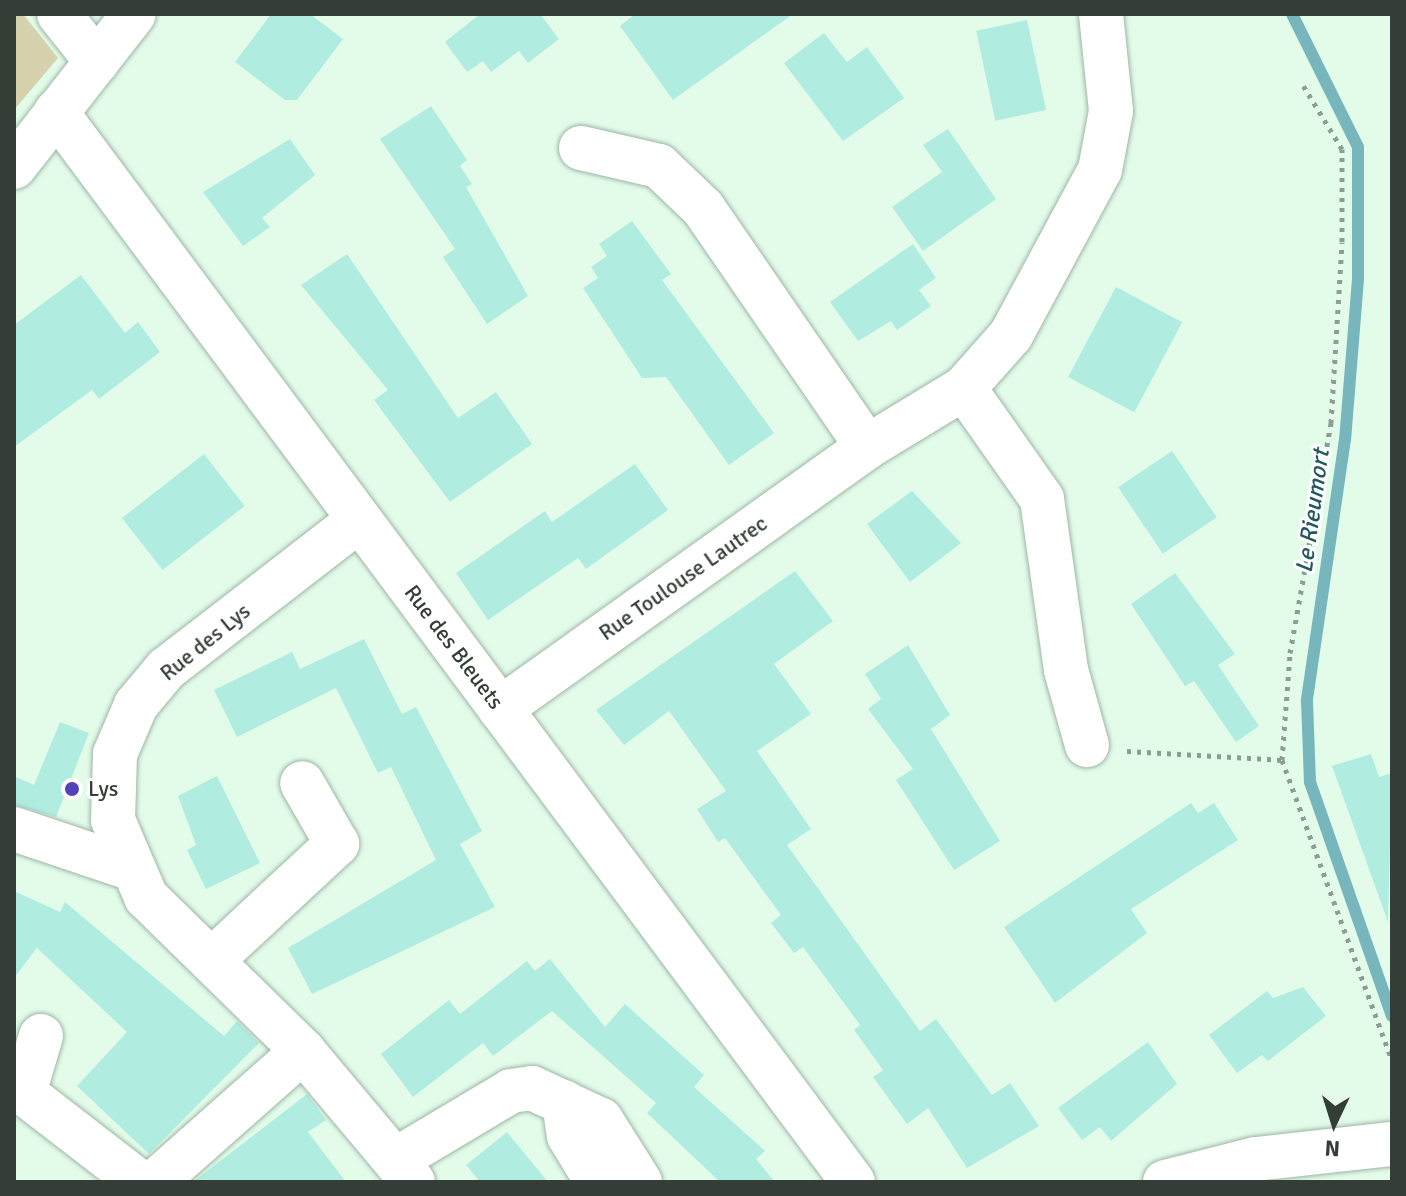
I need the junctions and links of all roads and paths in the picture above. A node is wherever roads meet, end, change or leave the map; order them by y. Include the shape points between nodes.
1 (59, 14) edge
2 (134, 14) edge
3 (1101, 14) edge
4 (97, 62) junction
5 (1303, 85) dead end
6 (56, 112) junction
7 (581, 148) dead end
8 (14, 167) edge
9 (964, 388) junction
10 (867, 447) junction
11 (359, 520) junction
12 (500, 709) junction
13 (1087, 745) joint
14 (1282, 760) junction
15 (302, 783) dead end
16 (14, 829) edge
17 (127, 867) junction
18 (212, 960) junction
19 (41, 1036) dead end
20 (303, 1051) junction
21 (1392, 1060) edge
22 (564, 1102) junction
23 (1392, 1144) edge
24 (405, 1170) edge
25 (139, 1182) edge
26 (155, 1182) edge
27 (597, 1182) edge
28 (640, 1182) edge
29 (853, 1182) edge
30 (1165, 1182) edge

1 - 4 street
2 - 4 street
3 - 9 street, Rue Toulouse Lautrec via 1111,111 1100,170 1011,335
4 - 6 street
5 - 14 path via 1342,149 1342,242 1331,423 1290,653
6 - 8 street
6 - 11 street, Rue des Bleuets
7 - 10 street via 659,166 703,208
9 - 10 street, Rue Toulouse Lautrec
9 - 13 street via 1042,499 1066,670
10 - 12 street, Rue Toulouse Lautrec
11 - 12 street, Rue des Bleuets
11 - 17 street, Rue des Lys via 166,669 136,705 115,754 111,794
12 - 29 street, Rue des Bleuets
13 - 14 path via 1163,756
14 - 21 path
15 - 18 street via 337,844
16 - 17 street
17 - 18 street, Rue des Lys via 146,897
18 - 20 street, Rue des Lys
19 - 25 street via 24,1093
20 - 24 street, Rue des Lys
20 - 26 street
22 - 24 street, Rue des Lys via 532,1088 511,1091
22 - 27 street via 569,1136
22 - 28 street, Rue des Lys via 601,1120
23 - 30 street via 1256,1159

